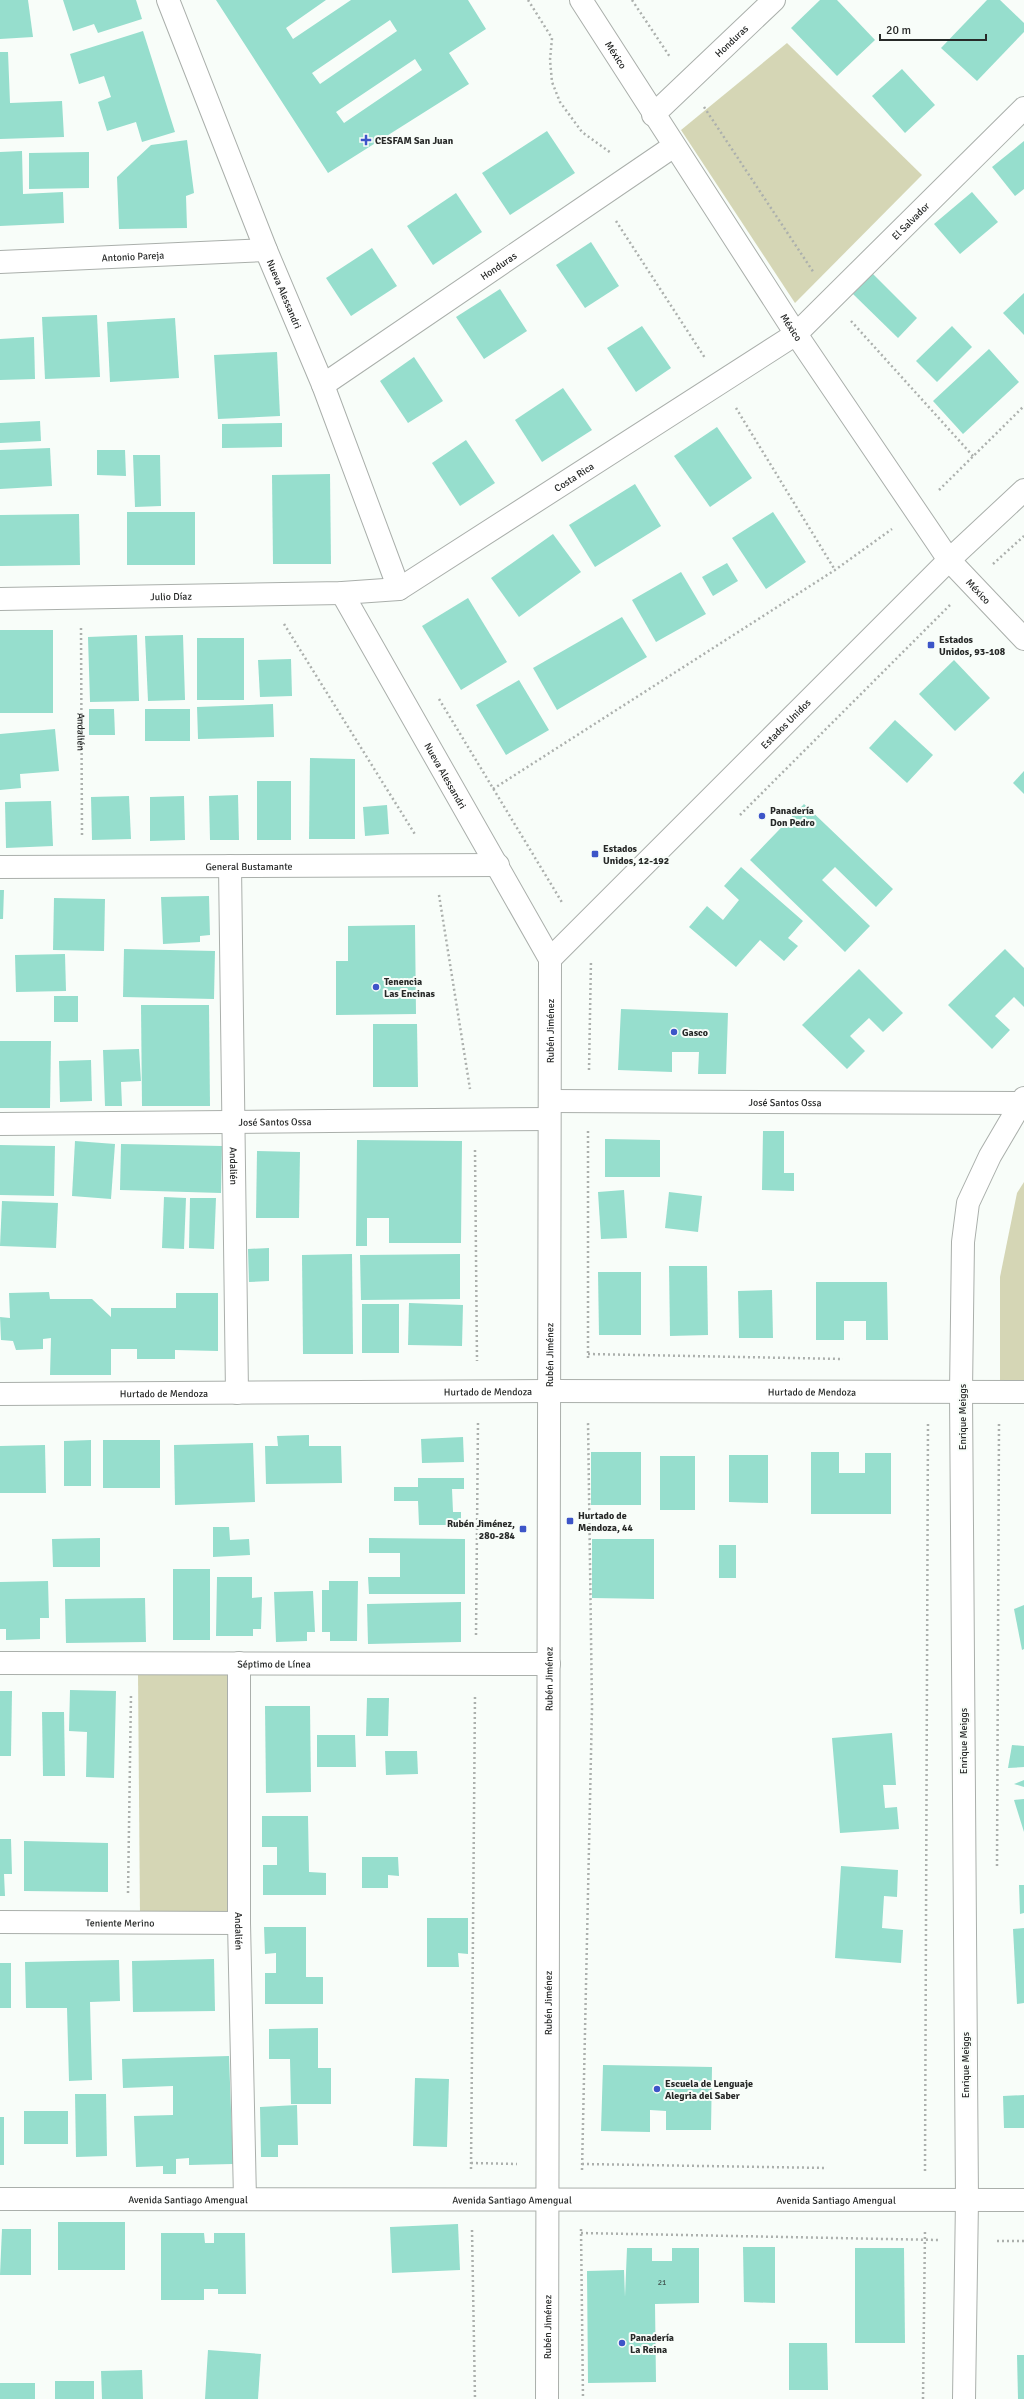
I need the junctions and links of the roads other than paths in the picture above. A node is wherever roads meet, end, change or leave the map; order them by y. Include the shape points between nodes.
1 (168, 0) edge
2 (581, 0) edge
3 (774, 0) edge
4 (1024, 108) edge
5 (653, 115) junction
6 (674, 146) junction
7 (266, 250) junction
8 (0, 262) edge
9 (796, 334) junction
10 (323, 385) junction
11 (1024, 490) edge
12 (949, 560) junction
13 (399, 589) junction
14 (342, 593) junction
15 (0, 599) edge
16 (1024, 639) edge
17 (498, 865) junction
18 (230, 866) junction
19 (0, 868) edge
20 (550, 959) junction
21 (1022, 1100) edge
22 (550, 1110) junction
23 (233, 1123) junction
24 (0, 1124) edge
25 (549, 1391) junction
26 (961, 1392) junction
27 (1017, 1392) edge
28 (237, 1393) junction
29 (0, 1394) edge
30 (0, 1663) edge
31 (239, 1663) junction
32 (549, 1664) junction
33 (0, 1922) edge
34 (239, 1923) junction
35 (0, 2198) edge
36 (245, 2199) junction
37 (548, 2199) junction
38 (967, 2200) junction
39 (1024, 2200) edge
40 (547, 2399) edge
41 (964, 2399) edge

1 - 7 street, Nueva Alessandri
2 - 5 street, México
3 - 5 street, Honduras
4 - 9 street, El Salvador
5 - 6 street, México
6 - 9 street, México
6 - 10 street, Honduras
7 - 8 street, Antonio Pareja
7 - 10 street, Nueva Alessandri
9 - 12 street, México
9 - 13 street, Costa Rica
10 - 13 street, Nueva Alessandri
11 - 12 street, Estados Unidos
12 - 16 street, México
12 - 20 street, Estados Unidos
13 - 14 street, Costa Rica
14 - 15 street, Julio Díaz
14 - 17 street, Nueva Alessandri
17 - 18 street, General Bustamante
17 - 20 street, Nueva Alessandri
18 - 19 street, General Bustamante
18 - 23 street, Andalién
20 - 22 street, Rubén Jiménez
21 - 22 street, José Santos Ossa via 588,1101
21 - 26 street, Enrique Meiggs via 990,1156 968,1203 962,1242
22 - 23 street, José Santos Ossa via 475,1120
22 - 25 street, Rubén Jiménez
23 - 24 street, José Santos Ossa
23 - 28 street, Andalién
25 - 26 street, Hurtado de Mendoza
25 - 28 street, Hurtado de Mendoza
25 - 32 street, Rubén Jiménez
26 - 27 street, Hurtado de Mendoza
26 - 38 street, Enrique Meiggs
28 - 29 street, Hurtado de Mendoza
30 - 31 street, Séptimo de Línea
31 - 32 street, Séptimo de Línea
31 - 34 street, Andalién
32 - 37 street, Rubén Jiménez
33 - 34 street, Teniente Merino
34 - 36 street, Andalién
35 - 36 street, Avenida Santiago Amengual
36 - 37 street, Avenida Santiago Amengual
37 - 38 street, Avenida Santiago Amengual
37 - 40 street, Rubén Jiménez
38 - 39 street, Avenida Santiago Amengual
38 - 41 street, Enrique Meiggs

